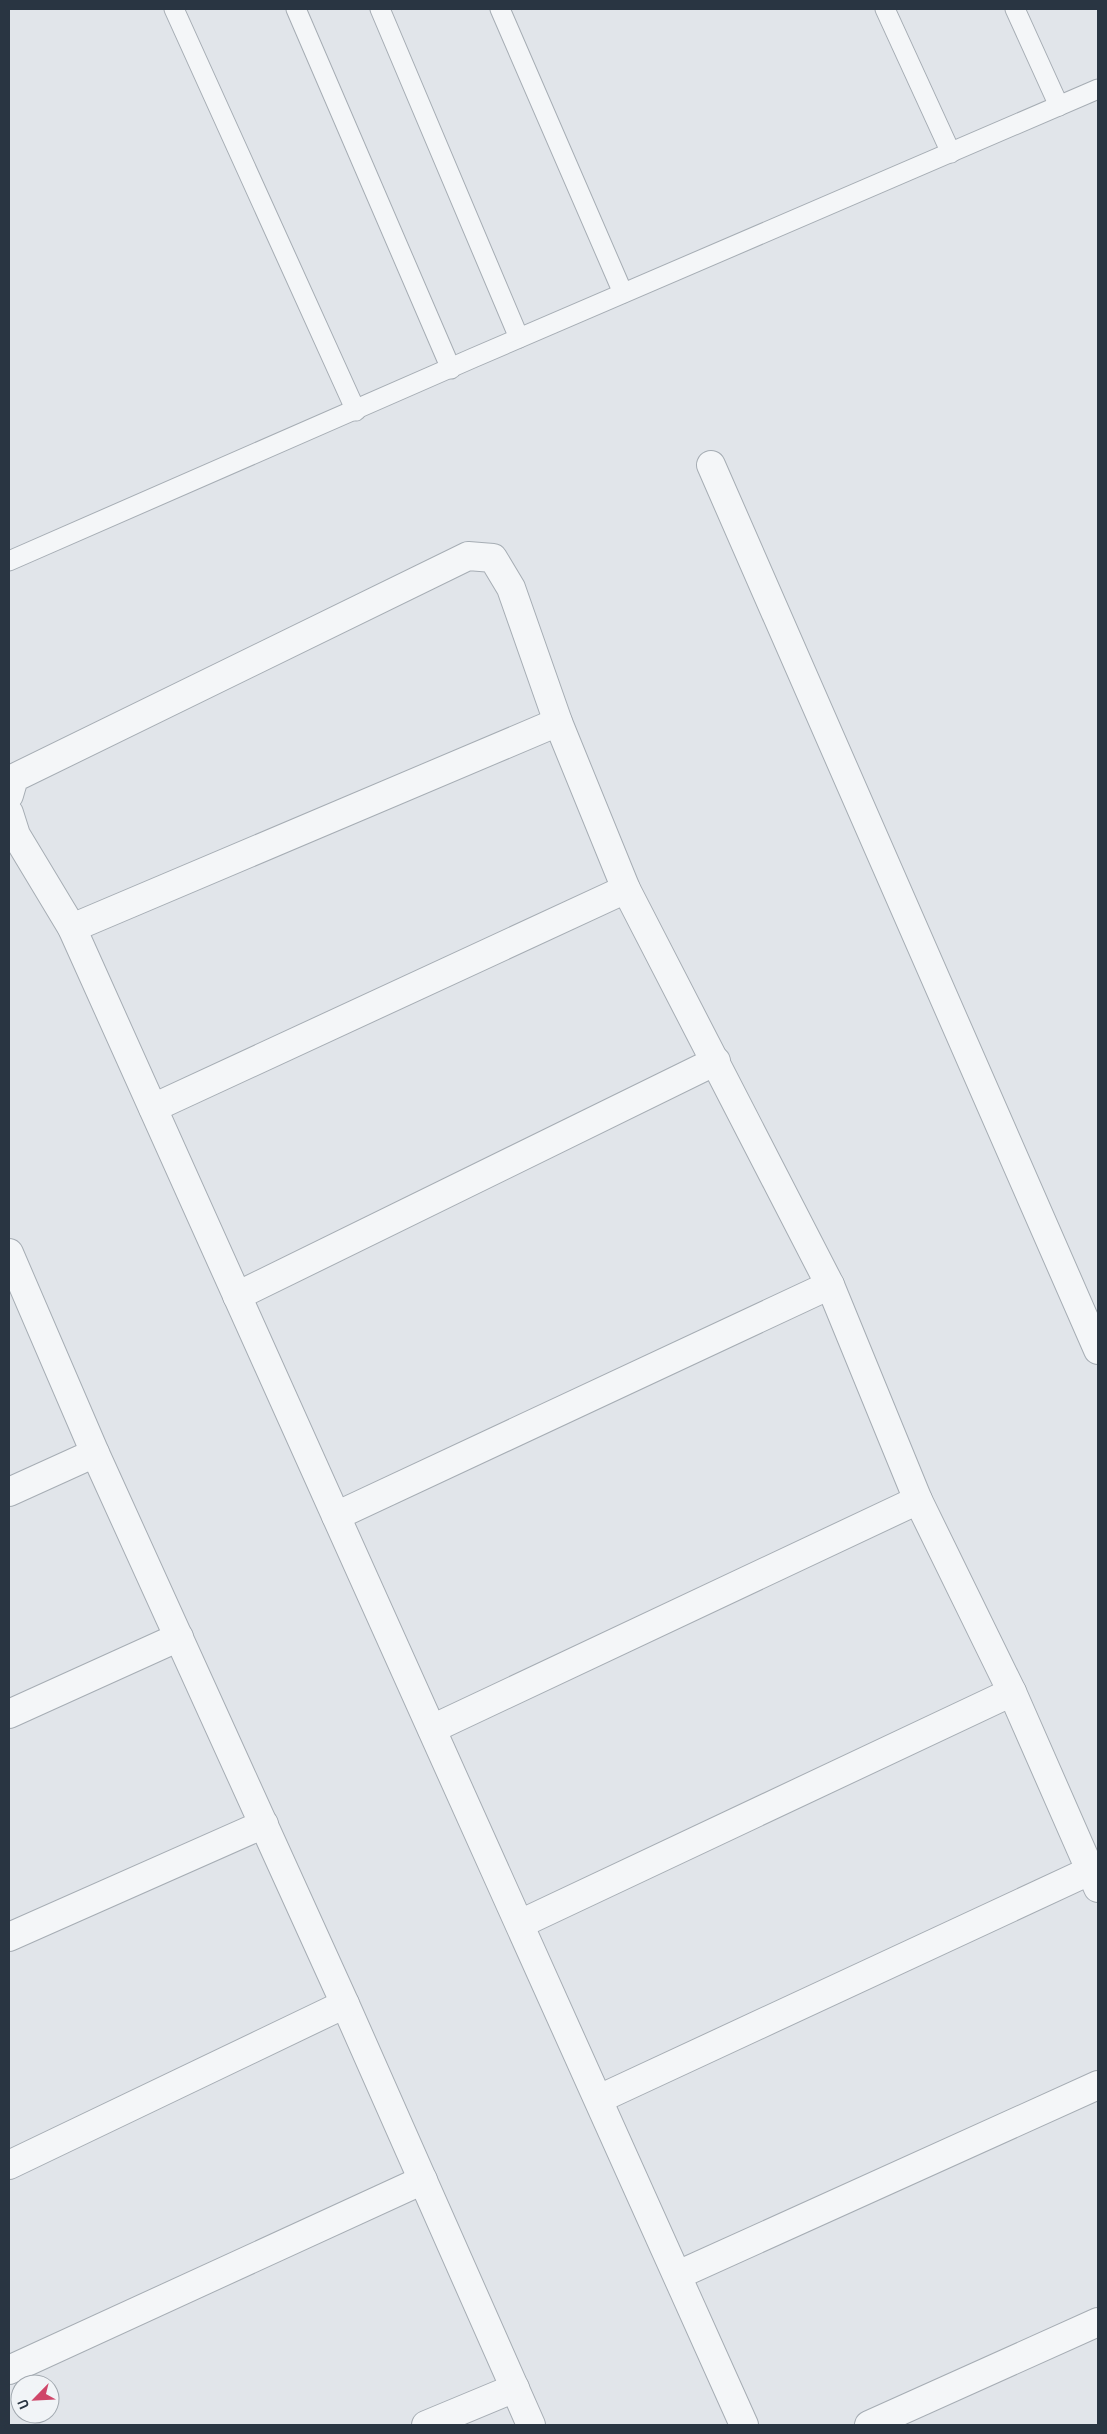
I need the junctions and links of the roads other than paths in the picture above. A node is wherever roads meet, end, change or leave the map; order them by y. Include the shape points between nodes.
1 (174, 9) edge
2 (296, 9) edge
3 (380, 9) edge
4 (500, 9) edge
5 (885, 9) edge
6 (1014, 9) edge
7 (1098, 89) edge
8 (1059, 106) junction
9 (951, 153) junction
10 (623, 293) junction
11 (519, 338) junction
12 (451, 368) junction
13 (356, 411) junction
14 (711, 465) dead end
15 (9, 561) edge
16 (558, 722) junction
17 (9, 795) edge
18 (9, 813) edge
19 (626, 889) junction
20 (72, 928) junction
21 (716, 1060) junction
22 (153, 1108) junction
23 (9, 1253) edge
24 (830, 1285) junction
25 (237, 1296) junction
26 (1098, 1350) edge
27 (95, 1453) junction
28 (9, 1492) edge
29 (918, 1500) junction
30 (336, 1516) junction
31 (179, 1637) junction
32 (1012, 1692) junction
33 (9, 1714) edge
34 (432, 1729) junction
35 (264, 1824) junction
36 (1096, 1875) edge
37 (520, 1924) junction
38 (9, 1937) edge
39 (345, 2004) junction
40 (1098, 2085) edge
41 (599, 2099) junction
42 (9, 2165) edge
43 (423, 2180) junction
44 (678, 2275) junction
45 (1098, 2322) edge
46 (9, 2370) edge
47 (515, 2388) junction
48 (426, 2425) edge
49 (531, 2425) edge
50 (744, 2425) edge
51 (869, 2425) edge

1 - 13 lane
2 - 12 lane
3 - 11 lane
4 - 10 lane
5 - 9 lane
6 - 8 lane
7 - 8 lane
8 - 9 lane
9 - 10 lane
10 - 11 lane
11 - 12 lane
12 - 13 lane
13 - 15 lane
14 - 26 street
16 - 17 street via 510,588 492,558 468,556 14,778
16 - 19 street
16 - 20 street
18 - 20 street via 16,835
19 - 21 street
19 - 22 street
20 - 22 street
21 - 24 street
21 - 25 street
22 - 25 street
23 - 27 street
24 - 29 street
24 - 30 street
25 - 30 street
27 - 28 street
27 - 31 street
29 - 32 street
29 - 34 street
30 - 34 street
31 - 33 street
31 - 35 street
32 - 36 street
32 - 37 street
34 - 37 street
35 - 38 street
35 - 39 street
36 - 41 street
37 - 41 street
39 - 42 street
39 - 43 street
40 - 44 street
41 - 44 street
43 - 46 street
43 - 47 street
44 - 50 street
45 - 51 street
47 - 48 street
47 - 49 street

